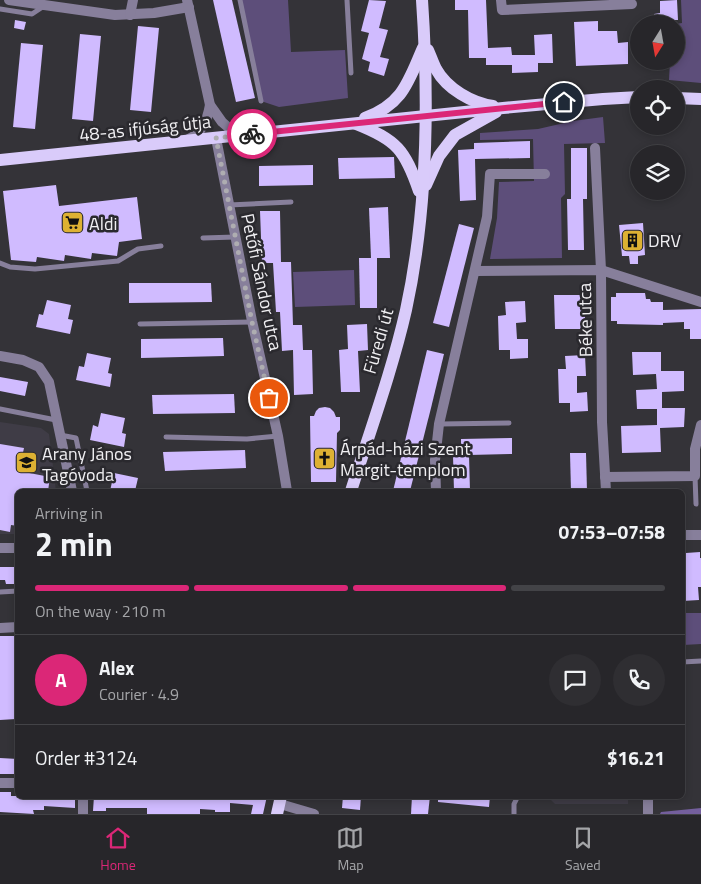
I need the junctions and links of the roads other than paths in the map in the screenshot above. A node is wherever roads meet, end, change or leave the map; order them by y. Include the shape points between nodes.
1 (9, 0) edge
2 (133, 0) edge
3 (240, 0) edge
4 (347, 0) edge
5 (422, 0) edge
6 (501, 0) edge
7 (611, 2) edge
8 (188, 4) edge
9 (632, 4) dead end
10 (45, 5) junction
11 (0, 9) edge
12 (130, 15) junction
13 (425, 44) junction
14 (351, 73) dead end
15 (630, 98) edge
16 (685, 99) edge
17 (261, 100) dead end
18 (701, 100) edge
19 (210, 105) junction
20 (503, 108) junction
21 (426, 116) junction
22 (354, 123) junction
23 (247, 134) junction
24 (216, 138) junction
25 (183, 142) junction
26 (595, 148) dead end
27 (0, 160) edge
28 (545, 174) dead end
29 (422, 197) junction
30 (291, 202) dead end
31 (229, 204) junction
32 (236, 237) junction
33 (203, 238) dead end
34 (161, 246) dead end
35 (0, 262) edge
36 (475, 270) junction
37 (601, 270) junction
38 (701, 302) edge
39 (252, 322) junction
40 (140, 324) dead end
41 (0, 356) edge
42 (0, 409) edge
43 (56, 420) junction
44 (508, 423) dead end
45 (439, 424) junction
46 (701, 425) edge
47 (60, 435) junction
48 (278, 436) junction
49 (166, 437) dead end
50 (695, 476) junction
51 (605, 477) junction
52 (72, 489) edge
53 (87, 489) edge
54 (287, 489) edge
55 (352, 489) edge
56 (436, 489) edge
57 (606, 489) edge
58 (696, 504) dead end
59 (685, 535) edge
60 (701, 535) edge
61 (0, 548) edge
62 (15, 548) edge
63 (15, 591) edge
64 (0, 592) edge
65 (15, 627) edge
66 (0, 628) edge
67 (701, 661) edge
68 (685, 662) edge
69 (0, 783) edge
70 (15, 783) edge
71 (83, 799) edge
72 (516, 799) edge
73 (648, 799) edge
74 (279, 805) edge
75 (83, 814) edge
76 (314, 814) edge
77 (514, 814) edge
78 (648, 814) edge

1 - 10 street
2 - 12 street
3 - 17 lane
4 - 14 lane
5 - 13 main road
6 - 7 street via 502,10
7 - 9 street
8 - 12 street
8 - 19 street
10 - 11 lane via 32,14
10 - 12 street
13 - 20 main road via 437,71 453,88 483,105
13 - 21 main road
13 - 22 main road via 400,96 387,107
15 - 20 main road
16 - 18 main road
19 - 23 street via 229,128
19 - 25 street via 204,125
20 - 21 main road, 48-as ifjúság útja
20 - 29 main road via 455,135 431,170
21 - 22 main road, 48-as ifjúság útja
21 - 29 main road
22 - 23 main road, 48-as ifjúság útja
22 - 29 main road via 377,132 402,152
23 - 24 main road, 48-as ifjúság útja
24 - 25 main road, 48-as ifjúság útja
24 - 31 street, Petőfi Sándor utca
25 - 27 main road, 48-as ifjúság útja
26 - 37 street, Béke utca
28 - 36 street via 490,174 487,217
29 - 55 main road, Füredi út via 406,310
30 - 31 lane
31 - 32 street, Petőfi Sándor utca
32 - 33 lane
32 - 39 street, Petőfi Sándor utca
34 - 35 lane via 138,249 118,261 36,269 10,267
36 - 37 street
36 - 45 street
37 - 38 street
37 - 51 street, Béke utca
39 - 40 lane
39 - 48 street, Petőfi Sándor utca
41 - 43 street via 39,367 49,382
42 - 43 lane
43 - 47 street
44 - 45 lane
45 - 56 street
46 - 50 street via 694,448
47 - 52 street
47 - 53 lane via 76,438
48 - 49 lane via 247,439
48 - 54 street, Petőfi Sándor utca
50 - 51 street
50 - 58 lane
51 - 57 street, Béke utca
59 - 60 street
61 - 62 street
63 - 64 lane
65 - 66 street
67 - 68 lane
69 - 70 street
71 - 75 street
72 - 77 lane
73 - 78 street
74 - 76 street

